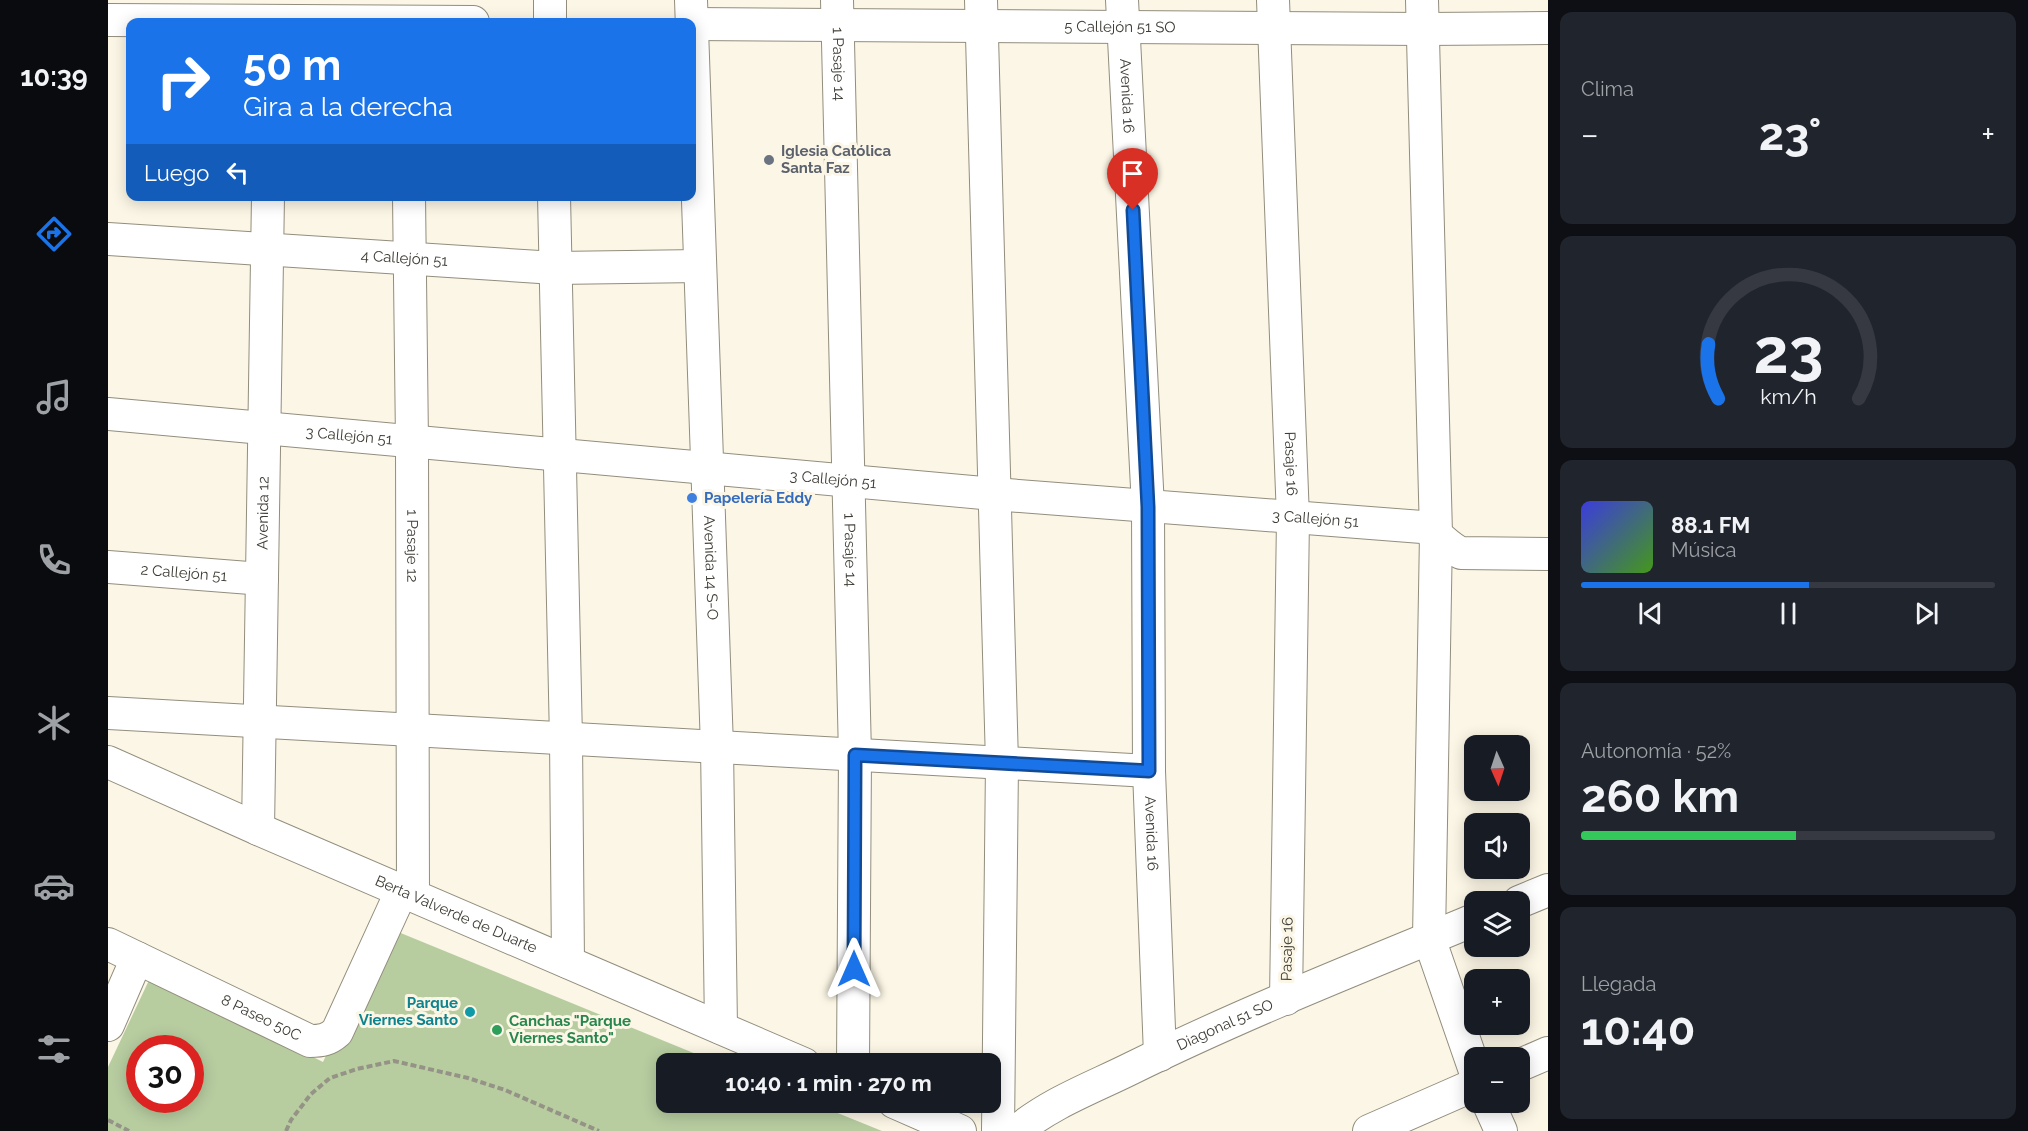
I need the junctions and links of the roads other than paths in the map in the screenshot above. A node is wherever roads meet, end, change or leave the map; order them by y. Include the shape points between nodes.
1 (407, 0) edge
2 (550, 0) edge
3 (691, 0) edge
4 (837, 12) edge
5 (982, 13) edge
6 (1123, 13) edge
7 (271, 14) edge
8 (1273, 14) edge
9 (1423, 15) edge
10 (162, 18) edge
11 (339, 18) edge
12 (407, 18) edge
13 (550, 18) edge
14 (692, 18) edge
15 (126, 19) edge
16 (108, 20) edge
17 (696, 24) edge
18 (1548, 28) edge
19 (696, 145) edge
20 (268, 201) edge
21 (409, 201) edge
22 (554, 201) edge
23 (108, 239) edge
24 (267, 249) junction
25 (409, 258) junction
26 (700, 266) junction
27 (555, 268) junction
28 (108, 414) edge
29 (264, 428) junction
30 (412, 441) junction
31 (560, 455) junction
32 (707, 469) junction
33 (849, 481) junction
34 (994, 494) junction
35 (1148, 507) junction
36 (1293, 518) junction
37 (1436, 534) junction
38 (1548, 554) edge
39 (108, 567) edge
40 (262, 579) junction
41 (108, 712) edge
42 (260, 721) junction
43 (413, 730) junction
44 (566, 739) junction
45 (717, 747) junction
46 (855, 755) junction
47 (108, 762) edge
48 (1002, 763) junction
49 (1149, 771) junction
50 (258, 829) junction
51 (1548, 890) edge
52 (407, 893) junction
53 (1530, 897) edge
54 (1464, 924) edge
55 (1429, 938) junction
56 (108, 944) edge
57 (137, 958) junction
58 (568, 962) junction
59 (1286, 999) junction
60 (108, 1025) edge
61 (721, 1028) junction
62 (1467, 1047) edge
63 (779, 1053) edge
64 (853, 1053) edge
65 (1548, 1053) edge
66 (1160, 1055) junction
67 (1530, 1061) edge
68 (1464, 1089) edge
69 (919, 1113) edge
70 (1493, 1113) edge
71 (960, 1131) edge
72 (998, 1131) edge
73 (1017, 1131) edge
74 (1369, 1131) edge
75 (1500, 1131) edge

1 - 12 street
2 - 13 street
3 - 14 street, Avenida 14 S-O
4 - 5 street, 5 Callejón 51 SO
4 - 17 street, 5 Callejón 51 SO
4 - 33 street, 1 Pasaje 14
5 - 6 street, 5 Callejón 51 SO
5 - 34 street
6 - 8 street, 5 Callejón 51 SO
6 - 35 street, Avenida 16
7 - 10 street
7 - 11 street
8 - 9 street, 5 Callejón 51 SO
8 - 36 street, Pasaje 16
9 - 18 street, 5 Callejón 51 SO
9 - 37 street
15 - 16 street
19 - 26 street, Avenida 14 S-O
20 - 24 street, Avenida 12
21 - 25 street, 1 Pasaje 12
22 - 27 street
23 - 24 street, 4 Callejón 51
24 - 25 street, 4 Callejón 51
24 - 29 street, Avenida 12
25 - 27 street, 4 Callejón 51
25 - 30 street, 1 Pasaje 12
26 - 27 street, 4 Callejón 51
26 - 32 street, Avenida 14 S-O
27 - 31 street
28 - 29 street, 3 Callejón 51
29 - 30 street, 3 Callejón 51
29 - 40 street, Avenida 12
30 - 31 street, 3 Callejón 51
30 - 43 street, 1 Pasaje 12
31 - 32 street, 3 Callejón 51
31 - 44 street
32 - 33 street, 3 Callejón 51
32 - 45 street, Avenida 14 S-O
33 - 34 street, 3 Callejón 51
33 - 46 street, 1 Pasaje 14
34 - 35 street, 3 Callejón 51
34 - 48 street
35 - 36 street, 3 Callejón 51
35 - 49 street, Avenida 16
36 - 37 street, 3 Callejón 51 via 1422,527
36 - 59 street, Pasaje 16
37 - 38 street, 3 Callejón 51 via 1461,553
37 - 55 street
39 - 40 street, 2 Callejón 51
40 - 42 street, Avenida 12
41 - 42 street
42 - 43 street
42 - 50 street, Avenida 12
43 - 44 street
43 - 52 street, 1 Pasaje 12
44 - 45 street
44 - 58 street
45 - 46 street
45 - 61 street, Avenida 14 S-O
46 - 48 street
46 - 64 street, 1 Pasaje 14
47 - 50 street, Berta Valverde de Duarte
48 - 49 street
48 - 72 street
49 - 66 street, Avenida 16
50 - 52 street, Berta Valverde de Duarte
51 - 53 street
52 - 57 street, 8 Paseo 50C via 337,1032 330,1038 310,1041
52 - 58 street, Berta Valverde de Duarte
54 - 55 street, Diagonal 51 SO
55 - 59 street, Diagonal 51 SO
55 - 62 street
56 - 57 street, 8 Paseo 50C
57 - 60 street
58 - 61 street, Berta Valverde de Duarte
59 - 66 street, Diagonal 51 SO
61 - 63 street, Berta Valverde de Duarte
65 - 67 street
66 - 73 street, Diagonal 51 SO via 1035,1115
68 - 74 street
69 - 71 street
70 - 75 street

